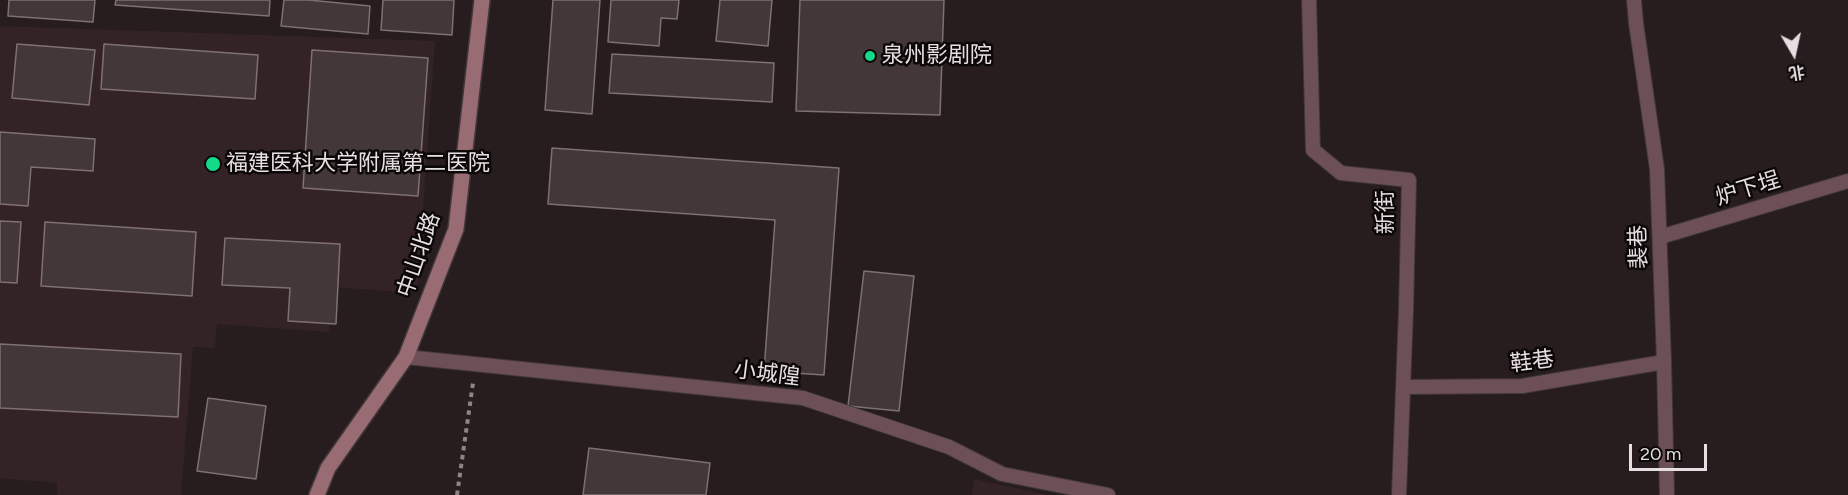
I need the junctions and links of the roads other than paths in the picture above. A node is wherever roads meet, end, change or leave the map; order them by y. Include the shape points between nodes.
1 (482, 0) edge
2 (1309, 0) edge
3 (1634, 0) edge
4 (1848, 181) edge
5 (1660, 237) junction
6 (406, 357) junction
7 (1664, 362) junction
8 (1403, 387) junction
9 (317, 495) edge
10 (1108, 495) edge
11 (1399, 495) edge
12 (1667, 495) edge

1 - 6 street, 中山北路 via 456,229
2 - 8 lane, 新街 via 1313,150 1341,173 1409,180
3 - 5 lane, 裴巷 via 1657,169
4 - 5 lane, 炉下埕
5 - 7 lane, 裴巷
6 - 9 street, 中山北路 via 328,468
6 - 10 lane, 小城隍 via 803,398 949,447 1002,474
7 - 8 lane, 鞋巷 via 1522,386
7 - 12 lane, 裴巷
8 - 11 lane, 新街

